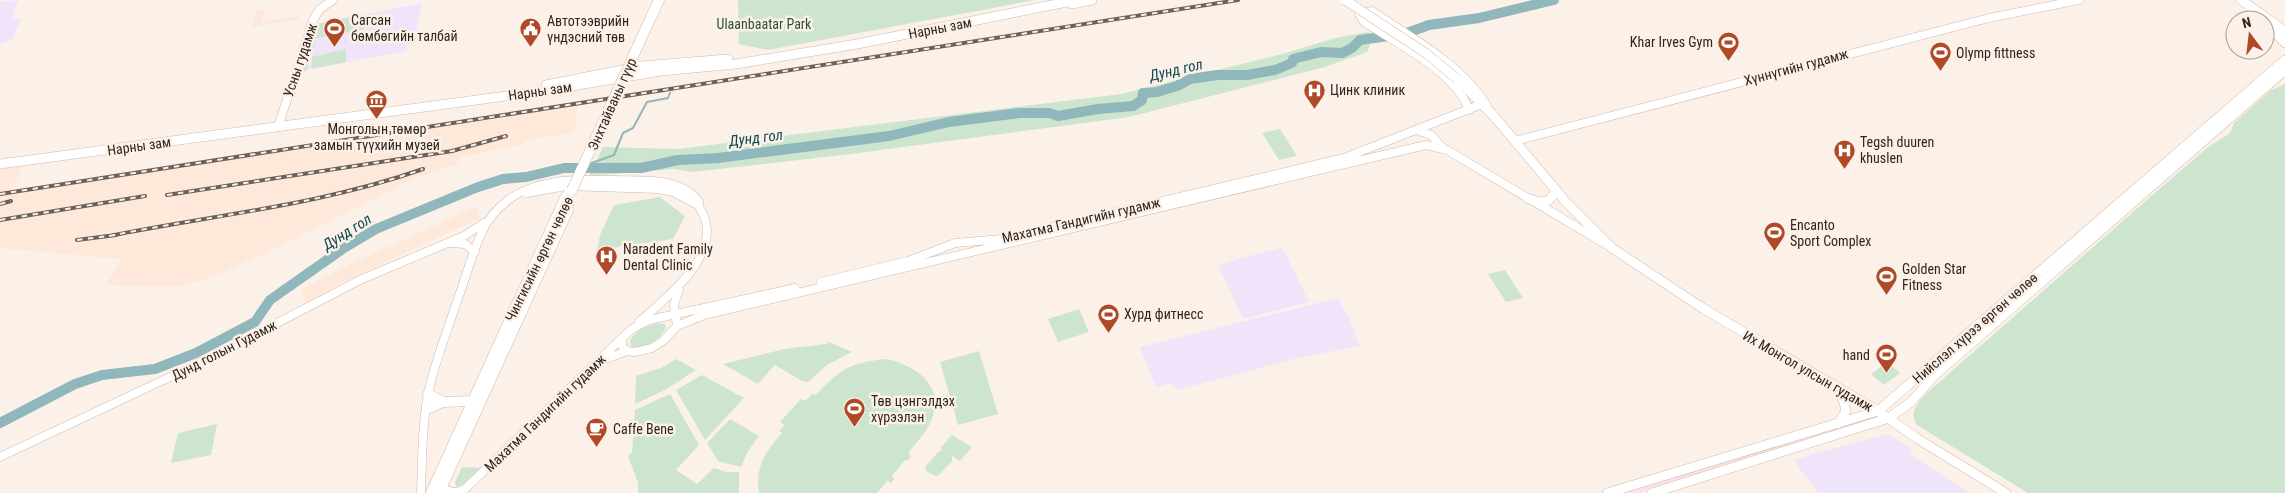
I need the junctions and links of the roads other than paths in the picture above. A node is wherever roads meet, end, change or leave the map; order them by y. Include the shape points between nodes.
1 (333, 0) edge
2 (659, 0) edge
3 (1053, 0) edge
4 (1077, 0) edge
5 (1092, 0) edge
6 (1336, 0) edge
7 (1345, 0) edge
8 (2062, 0) edge
9 (2079, 0) edge
10 (2232, 0) edge
11 (2241, 0) edge
12 (2247, 10) edge
13 (1020, 12) junction
14 (1371, 18) junction
15 (925, 28) junction
16 (911, 30) junction
17 (2275, 30) edge
18 (2285, 31) edge
19 (2285, 43) edge
20 (2285, 60) edge
21 (2285, 70) edge
22 (1485, 107) junction
23 (1469, 110) junction
24 (2232, 110) junction
25 (1438, 121) junction
26 (279, 124) junction
27 (1415, 130) junction
28 (1431, 135) junction
29 (1513, 139) junction
30 (1426, 145) junction
31 (71, 150) junction
32 (1447, 150) junction
33 (48, 158) junction
34 (0, 159) edge
35 (0, 164) edge
36 (572, 190) junction
37 (1557, 191) junction
38 (1203, 194) junction
39 (1527, 198) junction
40 (488, 220) junction
41 (448, 243) junction
42 (948, 244) junction
43 (1611, 247) junction
44 (475, 252) junction
45 (967, 253) junction
46 (2045, 273) junction
47 (681, 284) junction
48 (674, 315) junction
49 (677, 326) junction
50 (632, 328) junction
51 (622, 338) junction
52 (627, 351) junction
53 (599, 362) junction
54 (1837, 388) junction
55 (428, 394) junction
56 (472, 401) junction
57 (443, 402) junction
58 (1911, 402) junction
59 (427, 409) junction
60 (1878, 411) junction
61 (1889, 418) junction
62 (1838, 424) junction
63 (1918, 439) junction
64 (0, 457) edge
65 (442, 488) edge
66 (464, 490) edge
67 (421, 493) edge
68 (431, 493) edge
69 (1607, 493) edge
70 (1652, 493) edge
71 (2006, 493) edge

1 - 26 main road, Усны гудамж via 312,20
2 - 36 highway, Энхтайваны гүүр, bridge
3 - 15 main road, Нарны зам
4 - 13 main road, Нарны зам
5 - 13 main road
6 - 14 main road, bridge
7 - 14 main road, Их Монгол улсын гудамж, bridge
8 - 29 main road, Хүннүгийн гудамж via 1944,24
9 - 29 main road, Хүннүгийн гудамж via 1988,18
10 - 12 main road
11 - 18 main road
13 - 15 main road, Нарны зам
14 - 22 main road, Их Монгол улсын гудамж, bridge via 1427,54
15 - 16 main road, Нарны зам
16 - 26 main road, Нарны зам via 765,54 634,68 538,86
16 - 26 main road, Нарны зам via 743,63 661,71 571,87
17 - 19 main road
20 - 24 main road, Нийслэл хүрээ өргөн чөлөө
21 - 24 main road, Нийслэл хүрээ өргөн чөлөө
22 - 23 main road, Махатма Гандигийн гудамж
22 - 23 main road via 1485,102 1465,80 1420,43 1372,11 1362,12 1359,17 1375,30 1408,50 1449,82 1467,100
22 - 29 main road, Их Монгол улсын гудамж
23 - 25 main road, Махатма Гандигийн гудамж
24 - 46 main road, Нийслэл хүрээ өргөн чөлөө
25 - 27 main road, Махатма Гандигийн гудамж
25 - 28 main road via 1432,127
26 - 31 main road, Нарны зам
26 - 33 main road, Нарны зам
27 - 28 main road
27 - 38 main road, Махатма Гандигийн гудамж via 1344,158
28 - 30 main road
28 - 32 main road
29 - 37 main road, Их Монгол улсын гудамж
30 - 32 main road
30 - 38 main road, Махатма Гандигийн гудамж
31 - 33 main road via 76,150
31 - 34 main road, Нарны зам
32 - 39 main road
33 - 35 main road, Нарны зам
36 - 56 highway, Чингисийн өргөн чөлөө
36 - 65 highway, Чингисийн өргөн чөлөө via 573,198
37 - 39 main road via 1548,201
37 - 43 main road, Их Монгол улсын гудамж
38 - 42 main road, Махатма Гандигийн гудамж via 1002,239
38 - 45 main road, Махатма Гандигийн гудамж
39 - 43 main road, Их Монгол улсын гудамж
40 - 41 main road, Дунд голын Гудамж
40 - 44 main road
40 - 47 main road via 520,194 566,186 673,192 698,206 706,222 705,244 698,262
41 - 44 main road via 465,244
41 - 64 main road, Дунд голын Гудамж via 360,280 206,360
42 - 45 main road via 952,251
42 - 48 main road, Махатма Гандигийн гудамж via 908,261
43 - 54 main road, Их Монгол улсын гудамж via 1704,309
44 - 55 main road
45 - 49 main road, Махатма Гандигийн гудамж via 704,315
46 - 58 main road, Нийслэл хүрээ өргөн чөлөө via 1935,375
46 - 60 main road, Нийслэл хүрээ өргөн чөлөө
47 - 48 main road via 674,298
47 - 50 main road, Махатма Гандигийн гудамж
48 - 49 main road
48 - 50 main road, Махатма Гандигийн гудамж
49 - 52 main road, Махатма Гандигийн гудамж via 653,347
50 - 51 main road, Махатма Гандигийн гудамж
51 - 52 main road via 622,346
51 - 53 main road, Махатма Гандигийн гудамж
52 - 53 main road, Махатма Гандигийн гудамж
53 - 66 main road, Махатма Гандигийн гудамж
54 - 60 main road, Их Монгол улсын гудамж
54 - 62 main road via 1847,412
55 - 57 highway
55 - 59 main road
56 - 57 highway
56 - 68 highway, Чингисийн өргөн чөлөө
57 - 59 highway
58 - 61 main road, Нийслэл хүрээ өргөн чөлөө
58 - 63 main road via 1901,412 1902,418
59 - 67 main road
60 - 61 main road, Их Монгол улсын гудамж
60 - 62 main road, Нийслэл хүрээ өргөн чөлөө
61 - 63 main road, Их Монгол улсын гудамж
61 - 70 main road, Нийслэл хүрээ өргөн чөлөө
62 - 69 main road, Нийслэл хүрээ өргөн чөлөө
63 - 71 main road, Их Монгол улсын гудамж
65 - 66 main road via 451,492

